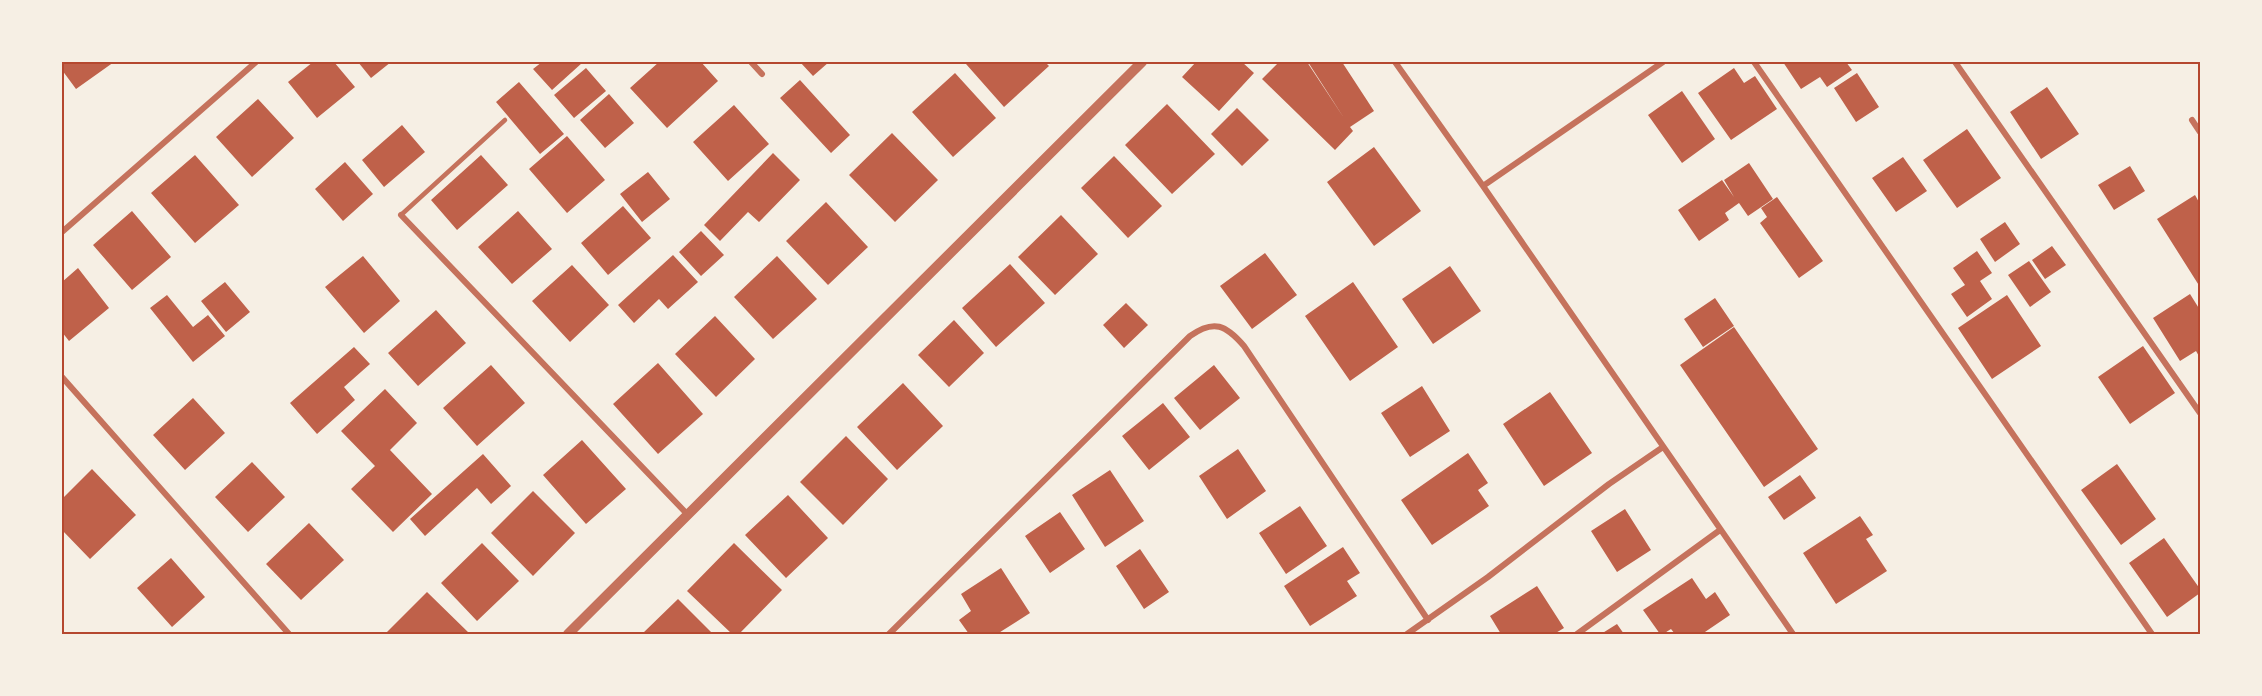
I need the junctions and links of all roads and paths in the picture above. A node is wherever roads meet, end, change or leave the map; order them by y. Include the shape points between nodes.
1 (256, 62) edge
2 (751, 62) edge
3 (1142, 62) edge
4 (1395, 62) edge
5 (1663, 62) edge
6 (1754, 62) edge
7 (1955, 62) edge
8 (762, 74) dead end
9 (505, 120) dead end
10 (2192, 120) dead end
11 (2200, 132) edge
12 (1483, 186) junction
13 (401, 215) joint
14 (62, 232) edge
15 (62, 377) edge
16 (2200, 413) edge
17 (1663, 447) junction
18 (688, 515) junction
19 (1720, 530) junction
20 (1428, 620) junction
21 (289, 634) edge
22 (568, 634) edge
23 (889, 634) edge
24 (1407, 634) edge
25 (1577, 634) edge
26 (1793, 634) edge
27 (2152, 634) edge

1 - 14 street
2 - 8 street
3 - 18 street
4 - 12 street
5 - 12 street
6 - 27 street
7 - 16 street
9 - 13 lane
10 - 11 street
12 - 17 street
13 - 18 street
15 - 21 street
17 - 19 street
17 - 20 street
18 - 22 street
19 - 25 street
19 - 26 street
20 - 23 street via 1244,346 1235,335 1216,325 1203,327 1190,336
20 - 24 street

